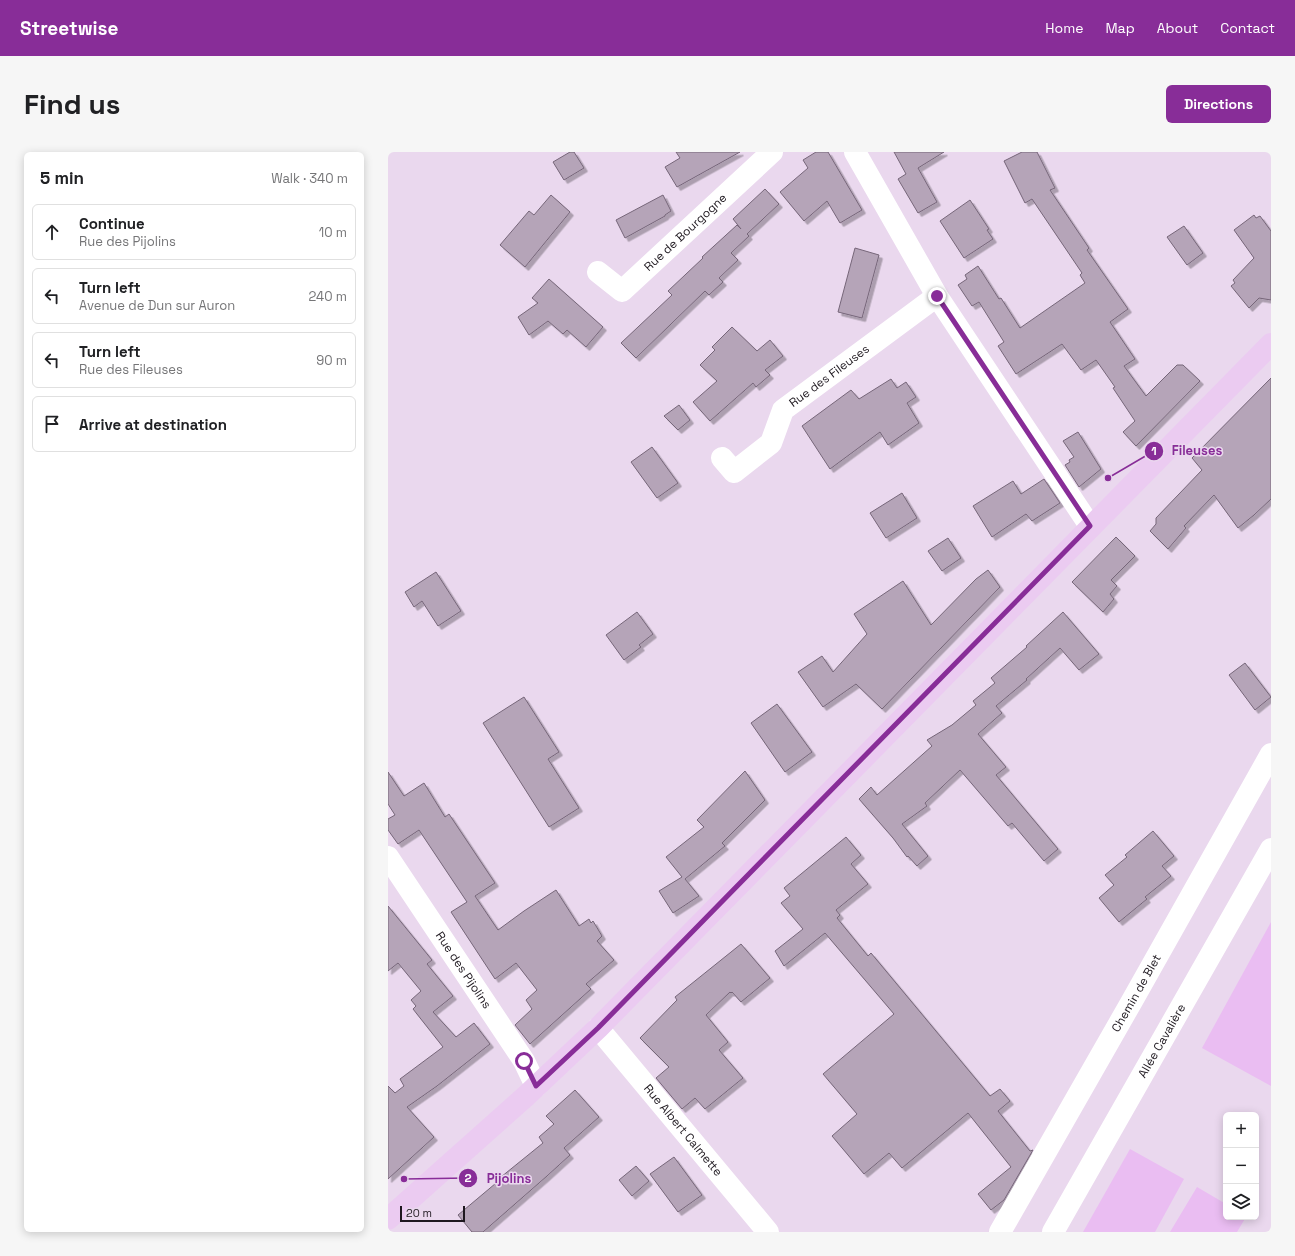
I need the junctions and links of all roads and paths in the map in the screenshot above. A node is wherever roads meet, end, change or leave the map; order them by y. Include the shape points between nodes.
1 (772, 152) edge
2 (854, 152) edge
3 (598, 272) dead end
4 (937, 296) junction
5 (1271, 344) edge
6 (722, 458) dead end
7 (1090, 526) junction
8 (1271, 754) edge
9 (1271, 849) edge
10 (388, 857) edge
11 (598, 1028) junction
12 (536, 1086) junction
13 (388, 1219) edge
14 (768, 1232) edge
15 (1000, 1232) edge
16 (1053, 1232) edge

1 - 3 street, Rue de Bourgogne via 622,291
2 - 4 street
4 - 6 street, Rue des Fileuses via 783,410 771,443 734,472
4 - 7 street
5 - 7 main road
7 - 11 main road
8 - 15 street, Chemin de Blet
9 - 16 street, Allée Cavalière
10 - 12 street, Rue des Pijolins via 524,1061
11 - 12 main road
11 - 14 street, Rue Albert Calmette
12 - 13 main road

